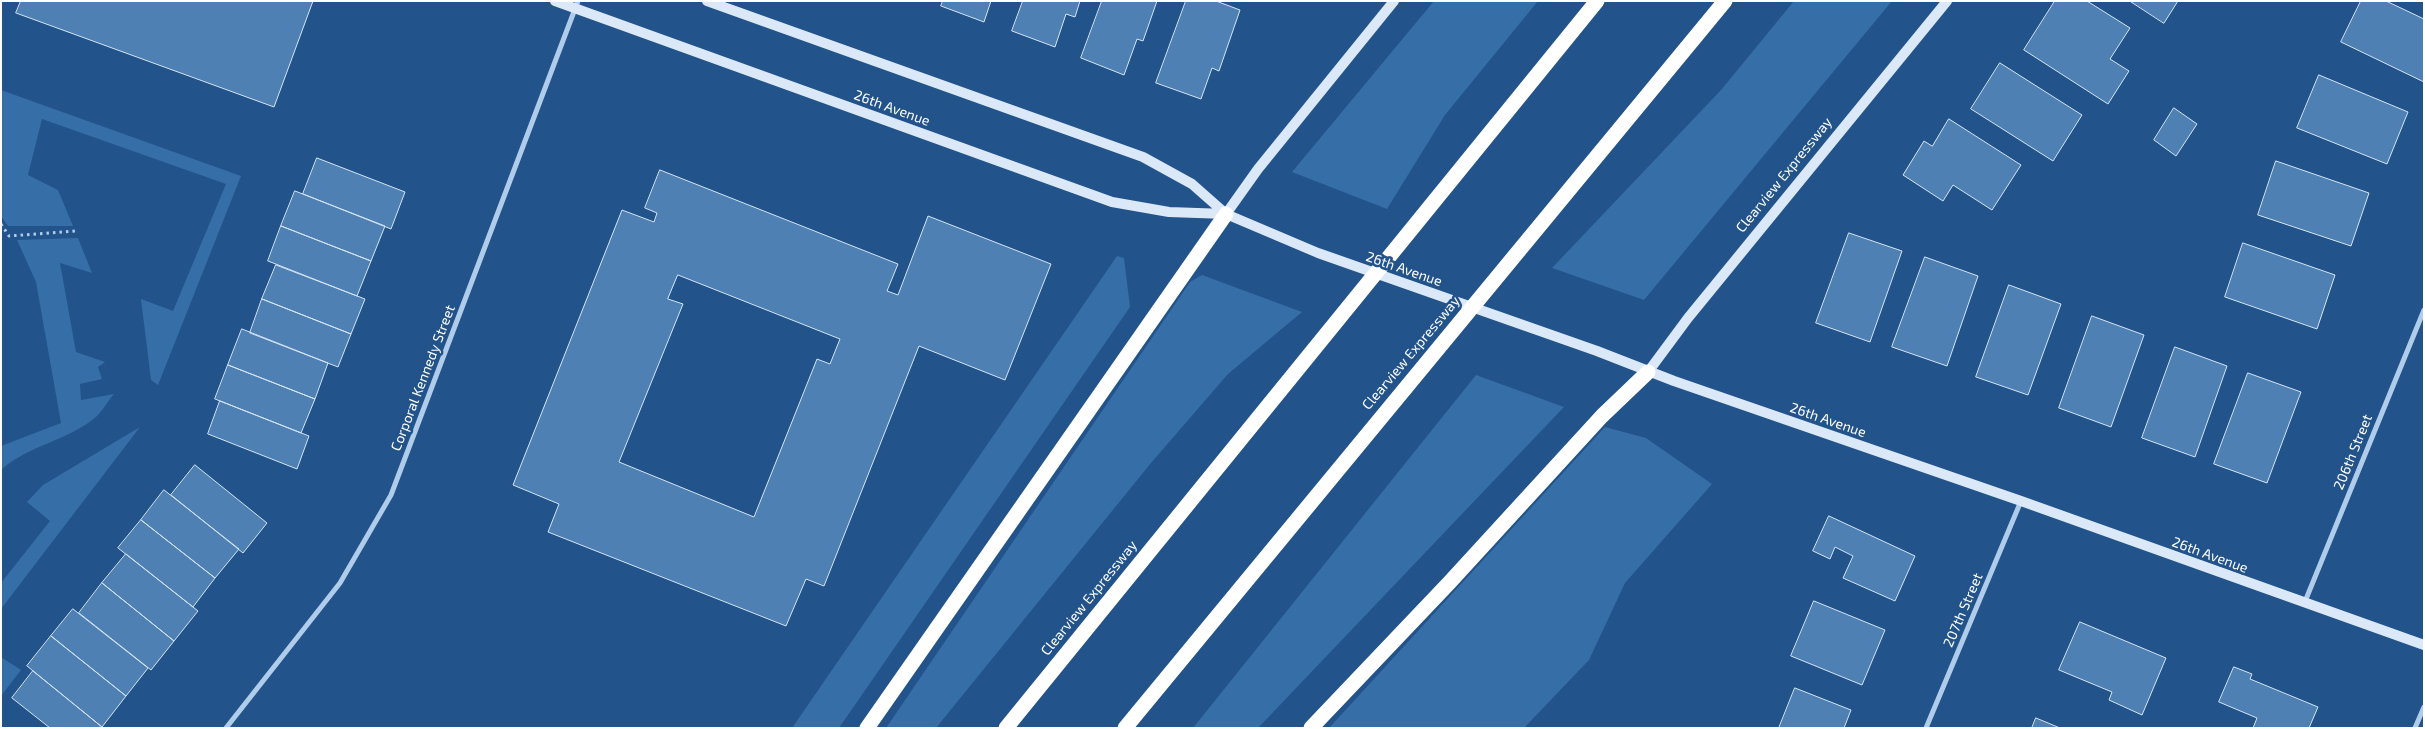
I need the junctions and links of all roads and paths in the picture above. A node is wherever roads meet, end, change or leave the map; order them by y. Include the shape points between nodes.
1 (555, 1) edge
2 (707, 1) edge
3 (1394, 1) edge
4 (1597, 1) edge
5 (1725, 1) edge
6 (1947, 1) edge
7 (577, 5) edge
8 (1226, 214) junction
9 (1, 224) edge
10 (75, 231) dead end
11 (2424, 310) edge
12 (1648, 372) junction
13 (2021, 502) junction
14 (2304, 604) junction
15 (2424, 645) edge
16 (2424, 707) edge
17 (226, 728) edge
18 (867, 728) edge
19 (1006, 728) edge
20 (1125, 728) edge
21 (1311, 728) edge
22 (1926, 728) edge
23 (2415, 728) edge

1 - 7 street, 26th Avenue
2 - 8 street, 26th Avenue via 1143,157 1192,184
3 - 8 street via 1258,169
4 - 19 highway, Clearview Expressway
5 - 20 highway, Clearview Expressway
6 - 12 street, Clearview Expressway via 1688,318
7 - 8 street, 26th Avenue via 1112,202 1169,212
7 - 17 street, Corporal Kennedy Street via 391,495 340,583
8 - 12 street, 26th Avenue via 1318,253
8 - 18 highway
9 - 10 path via 9,236
11 - 14 street, 206th Street
12 - 13 street, 26th Avenue
12 - 21 highway via 1602,416
13 - 14 street, 26th Avenue
13 - 22 street, 207th Street
14 - 15 street, 26th Avenue
16 - 23 street

